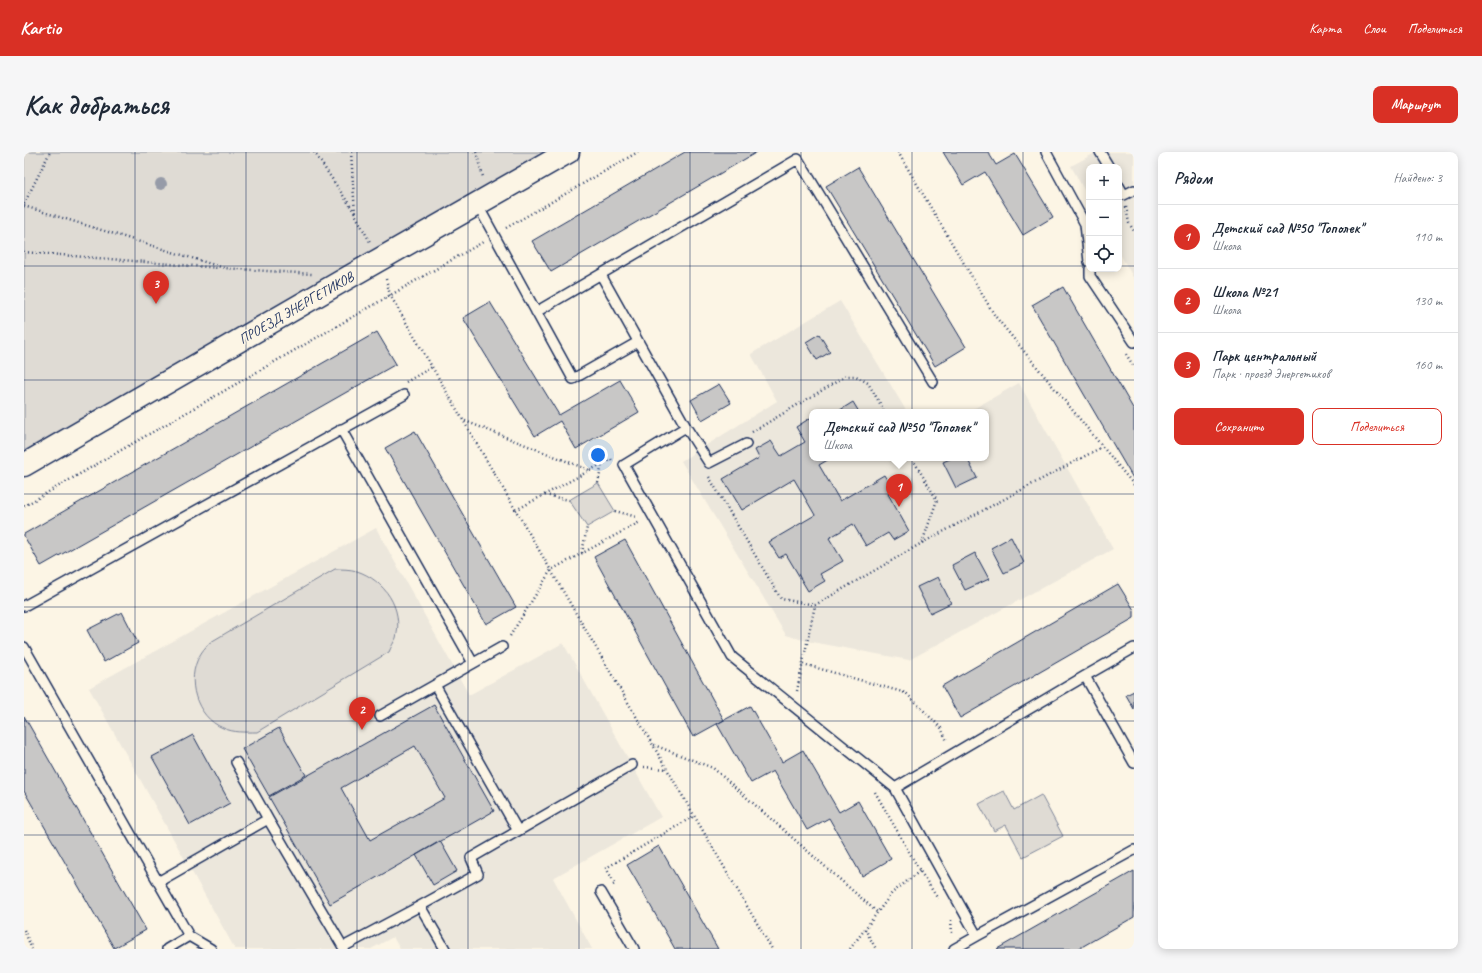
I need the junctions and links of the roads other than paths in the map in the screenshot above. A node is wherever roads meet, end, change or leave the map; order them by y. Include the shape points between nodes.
1 (568, 152) edge
2 (1046, 152) edge
3 (1100, 152) edge
4 (1107, 164) edge
5 (1134, 190) edge
6 (1122, 191) edge
7 (477, 204) junction
8 (1086, 236) edge
9 (1090, 272) edge
10 (601, 275) junction
11 (536, 312) junction
12 (638, 342) junction
13 (1134, 342) edge
14 (933, 382) dead end
15 (404, 394) dead end
16 (686, 427) junction
17 (341, 429) junction
18 (746, 444) road end
19 (24, 465) edge
20 (24, 606) edge
21 (24, 647) edge
22 (502, 647) road end
23 (1134, 648) edge
24 (473, 663) junction
25 (1085, 676) junction
26 (435, 685) junction
27 (380, 716) dead end
28 (236, 762) dead end
29 (1134, 763) edge
30 (632, 765) road end
31 (895, 788) junction
32 (268, 819) junction
33 (518, 831) junction
34 (1134, 850) edge
35 (158, 882) junction
36 (601, 892) road end
37 (420, 906) junction
38 (189, 936) junction
39 (977, 936) junction
40 (167, 949) edge
41 (211, 949) edge
42 (445, 949) edge
43 (634, 949) edge
44 (954, 949) edge

1 - 7 street, ПРОЕЗД ЭНЕРГЕТИКОВ
2 - 8 lane via 1085,224
3 - 4 lane
5 - 6 lane via 1124,195
7 - 11 lane
7 - 19 street, ПРОЕЗД ЭНЕРГЕТИКОВ
9 - 13 lane via 1090,276
10 - 11 lane
10 - 12 lane
10 - 14 lane via 798,159
11 - 12 lane via 573,379
12 - 16 lane
15 - 17 lane
16 - 18 lane via 709,463
16 - 31 lane via 624,464 649,517 732,657
17 - 20 lane
17 - 24 lane
21 - 35 lane
22 - 24 lane
23 - 25 lane
24 - 26 lane
25 - 29 lane
25 - 31 lane
26 - 27 lane
26 - 33 lane
28 - 32 lane
30 - 33 lane
31 - 39 lane
32 - 35 lane
32 - 37 lane via 343,947
33 - 37 lane via 471,858 478,874
34 - 39 lane
35 - 38 lane
36 - 43 lane
37 - 42 lane
38 - 40 lane
38 - 41 lane
39 - 44 lane

